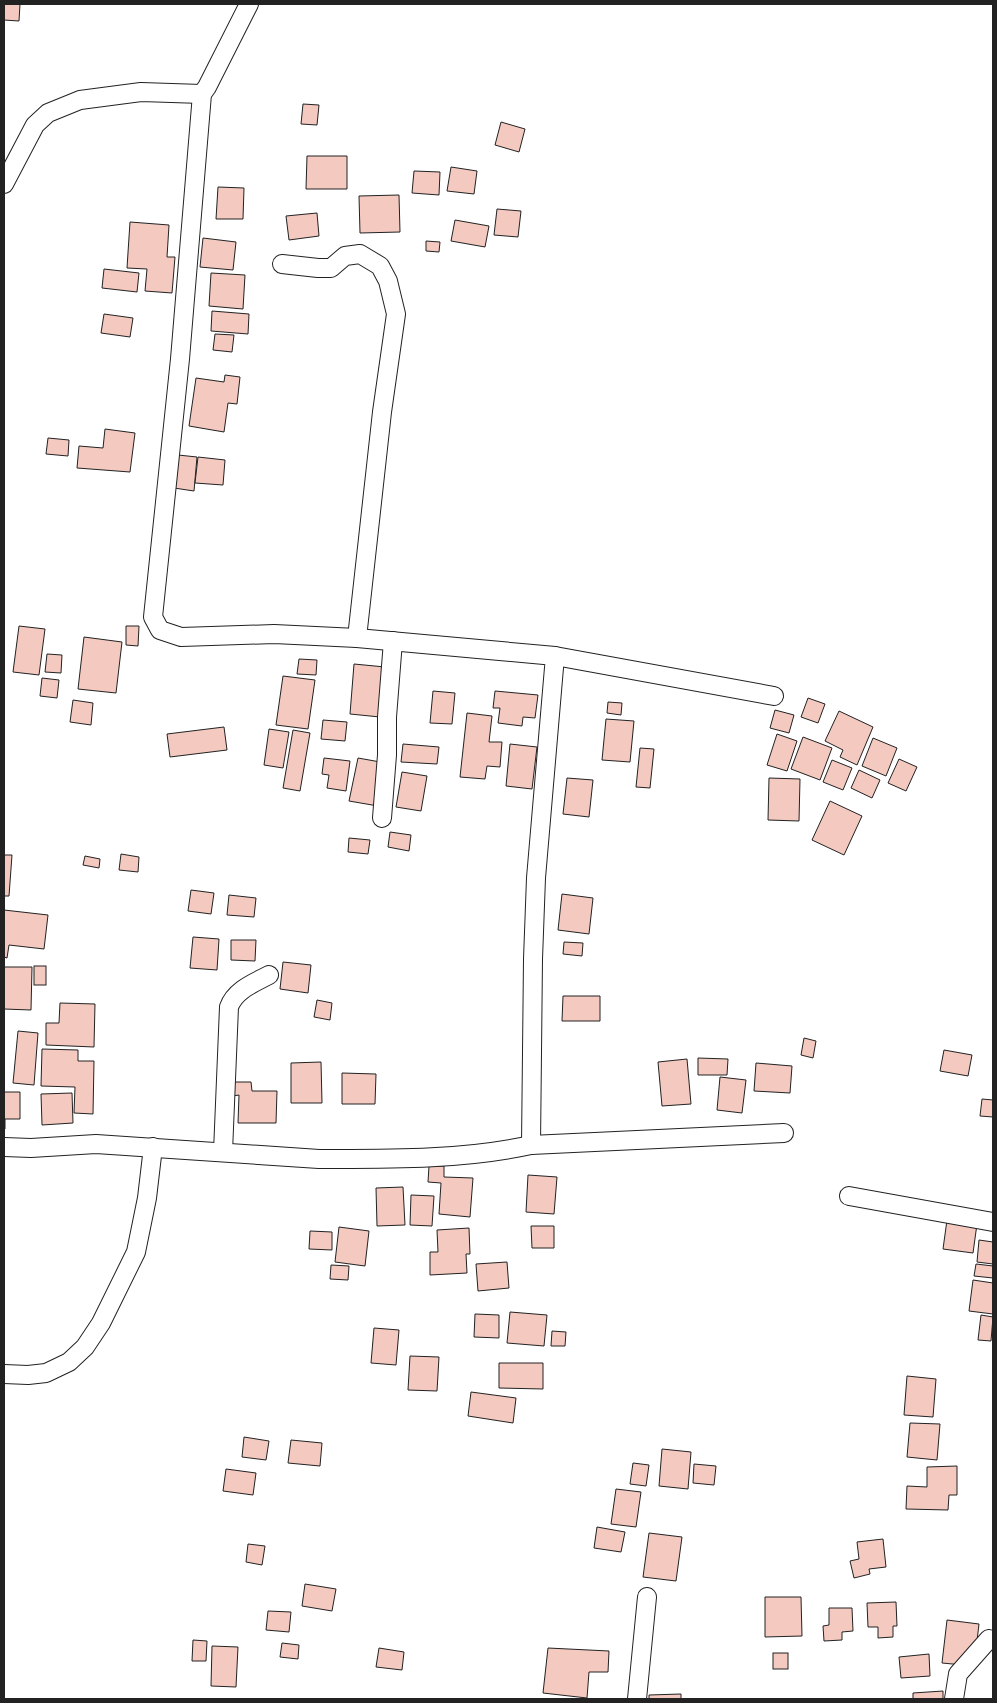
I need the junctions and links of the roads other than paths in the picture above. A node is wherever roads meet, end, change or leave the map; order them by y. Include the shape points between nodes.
1 (249, 4) edge
2 (202, 94) junction
3 (4, 184) edge
4 (282, 264) dead end
5 (357, 638) junction
6 (393, 641) junction
7 (555, 656) junction
8 (774, 696) dead end
9 (382, 818) dead end
10 (269, 975) dead end
11 (784, 1133) dead end
12 (531, 1145) junction
13 (4, 1147) edge
14 (153, 1147) junction
15 (223, 1152) junction
16 (849, 1196) dead end
17 (993, 1222) edge
18 (4, 1374) edge
19 (647, 1597) dead end
20 (989, 1639) dead end
21 (637, 1699) edge
22 (954, 1699) edge

1 - 2 street
2 - 3 street via 142,92 80,100 48,113 35,125
2 - 5 street via 180,359 152,617 160,630 181,637 274,634
4 - 5 street via 331,268 345,256 360,254 380,266 388,281 396,314
5 - 6 street
6 - 7 street
6 - 9 street
7 - 8 street
7 - 12 street via 536,878
10 - 15 street via 238,992 229,1007
11 - 12 street
12 - 15 street via 441,1157 319,1159
13 - 14 street via 96,1144
14 - 15 street
14 - 18 street via 136,1252 101,1323 85,1347 69,1362 46,1374
16 - 17 street
19 - 21 street
20 - 22 street via 958,1674

